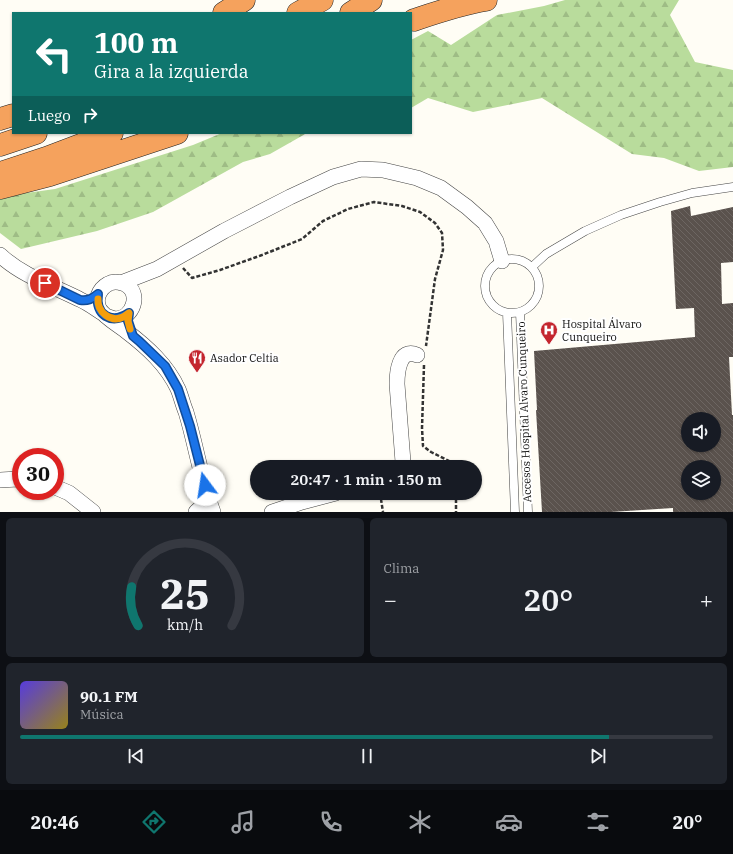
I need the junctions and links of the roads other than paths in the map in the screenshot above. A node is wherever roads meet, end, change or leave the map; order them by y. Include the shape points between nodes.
1 (244, 0) edge
2 (322, 0) edge
3 (371, 0) edge
4 (442, 0) edge
5 (486, 0) edge
6 (226, 12) edge
7 (300, 12) edge
8 (353, 12) edge
9 (412, 20) edge
10 (12, 115) edge
11 (0, 119) edge
12 (33, 134) edge
13 (110, 134) edge
14 (173, 134) edge
15 (0, 145) edge
16 (48, 167) junction
17 (0, 173) edge
18 (733, 187) edge
19 (0, 188) edge
20 (0, 255) edge
21 (502, 261) junction
22 (532, 268) junction
23 (157, 269) junction
24 (121, 283) junction
25 (98, 294) junction
26 (80, 300) junction
27 (131, 307) junction
28 (520, 312) junction
29 (507, 313) junction
30 (105, 315) junction
31 (133, 336) junction
32 (422, 356) road end
33 (403, 460) edge
34 (12, 479) edge
35 (0, 480) edge
36 (64, 491) edge
37 (310, 500) edge
38 (211, 506) edge
39 (93, 512) edge
40 (196, 512) edge
41 (272, 512) edge
42 (515, 512) edge
43 (528, 512) edge

1 - 6 highway
2 - 7 highway
3 - 8 highway
4 - 9 highway
5 - 9 highway
10 - 11 highway
12 - 15 highway
13 - 16 highway
14 - 16 highway
16 - 17 highway
16 - 19 highway
18 - 22 lane via 692,193 621,215 585,231 546,254
20 - 26 street via 45,283
21 - 22 lane via 518,260
21 - 23 street via 496,241 485,223 441,188 417,178 384,170 361,169 333,177 290,197
21 - 29 lane via 488,273 486,291 495,307
22 - 28 lane via 539,282 537,298 532,305
23 - 24 street
23 - 27 street
24 - 25 street via 110,282
24 - 27 street via 132,290 134,298
25 - 26 street via 93,298
25 - 30 street via 97,302
26 - 30 street
27 - 30 street via 122,318 114,319
27 - 31 street via 128,321
28 - 29 lane
28 - 43 lane, Accesos Hospital Alvaro Cunqueiro
29 - 42 lane, Accesos Hospital Alvaro Cunqueiro
30 - 31 street
31 - 38 street via 165,366 178,389
32 - 33 street via 408,354 399,363 397,372
34 - 35 street
36 - 39 street
37 - 41 street
38 - 40 street

